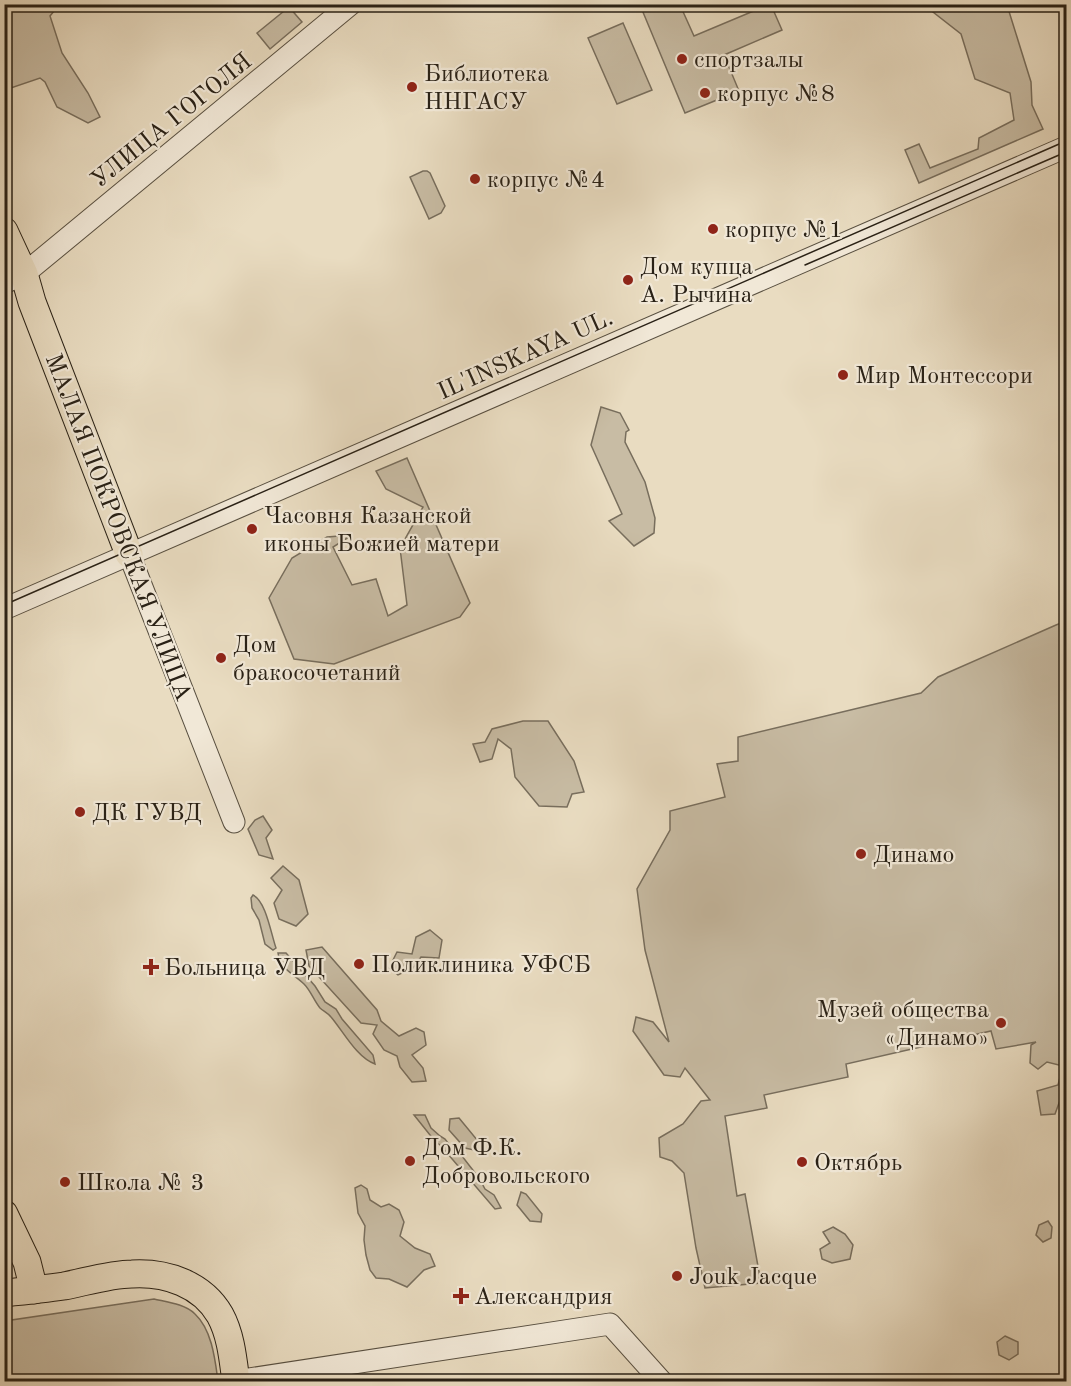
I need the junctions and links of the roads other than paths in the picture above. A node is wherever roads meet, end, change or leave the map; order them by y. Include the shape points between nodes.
1 (351, 4) edge
2 (1066, 147) edge
3 (4, 231) edge
4 (14, 278) edge
5 (129, 554) junction
6 (4, 609) edge
7 (234, 822) dead end
8 (4, 1214) edge
9 (34, 1290) junction
10 (4, 1293) edge
11 (236, 1381) edge
12 (662, 1382) edge

1 - 4 street, УЛИЦА ГОГОЛЯ
2 - 5 street, IL'INSKAYA UL.
3 - 4 main road, МАЛАЯ ПОКРОВСКАЯ УЛИЦА
4 - 5 main road, МАЛАЯ ПОКРОВСКАЯ УЛИЦА via 32,302
5 - 6 street, IL'INSKAYA UL.
5 - 7 street, МАЛАЯ ПОКРОВСКАЯ УЛИЦА
8 - 9 main road via 27,1262
9 - 10 main road
9 - 11 main road via 130,1274 164,1276 182,1282 198,1290 219,1314 231,1345
11 - 12 street via 610,1324

